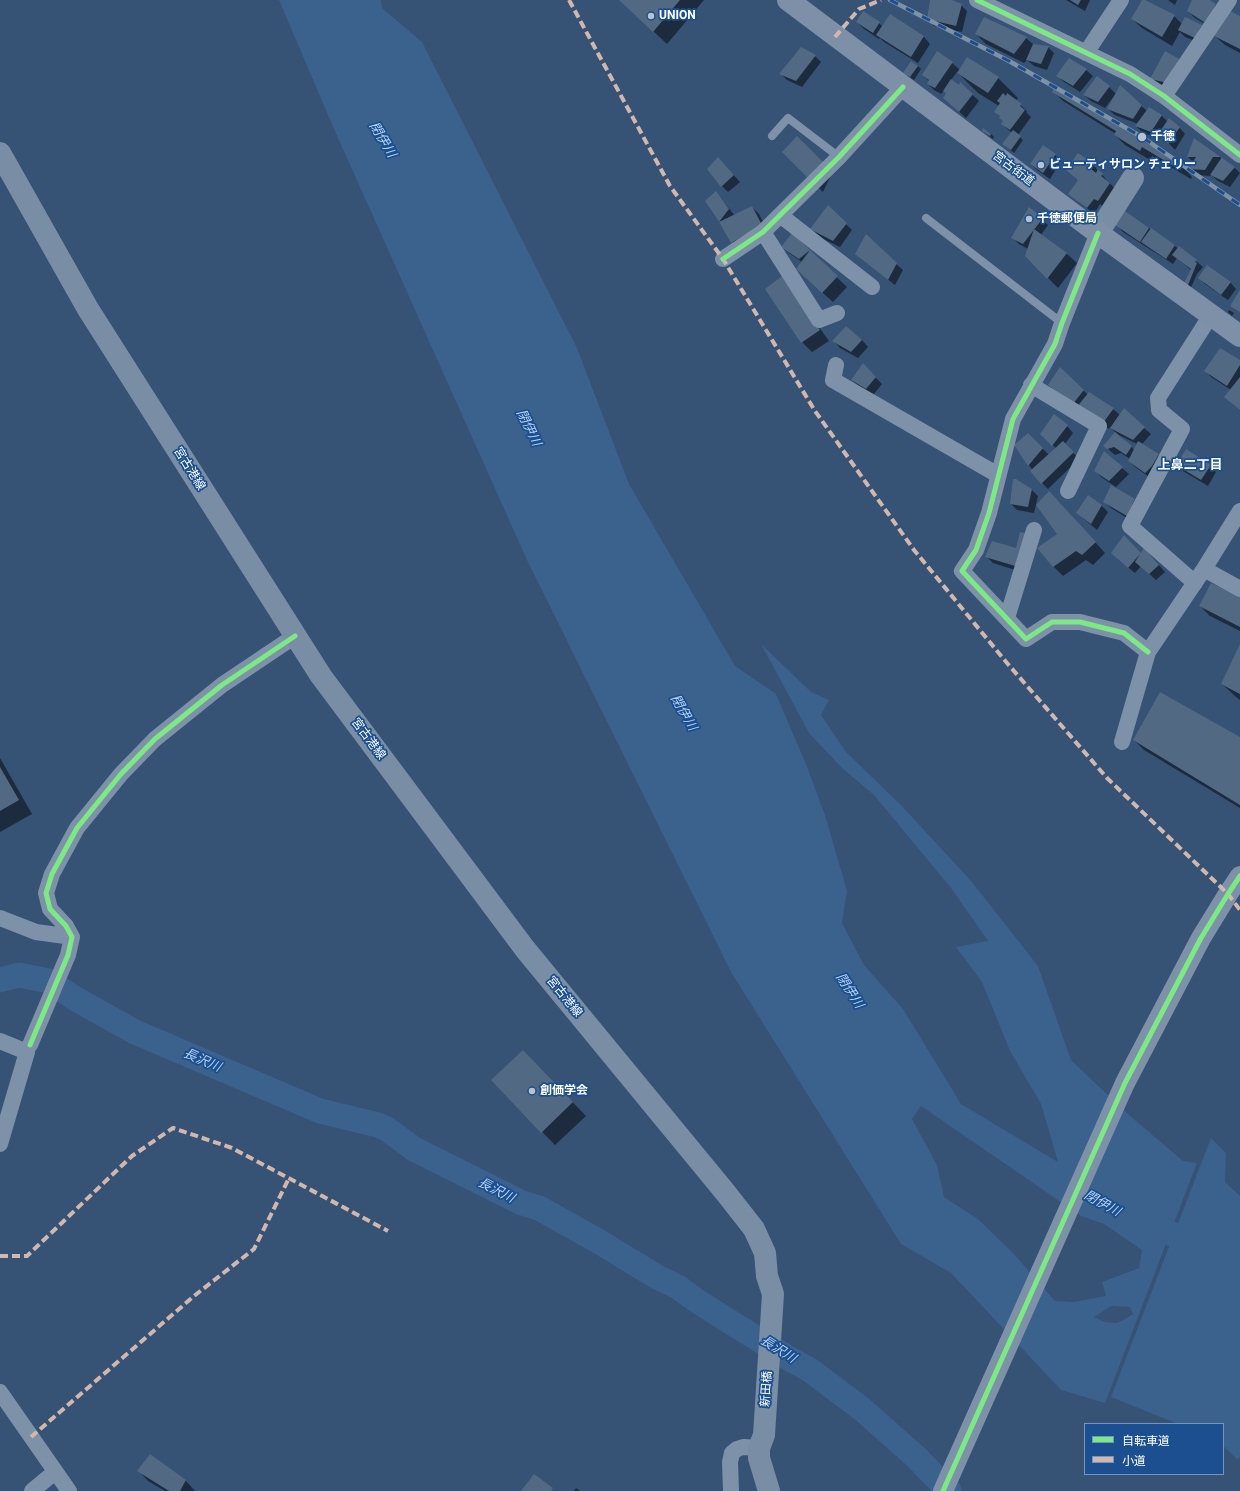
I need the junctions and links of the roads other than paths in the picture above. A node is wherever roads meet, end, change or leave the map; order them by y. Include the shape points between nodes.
1 (788, 0) edge
2 (977, 0) edge
3 (1121, 0) edge
4 (1229, 0) edge
5 (1233, 0) edge
6 (1240, 4) edge
7 (1086, 52) junction
8 (903, 87) junction
9 (1164, 96) junction
10 (772, 136) dead end
11 (0, 153) edge
12 (1240, 155) edge
13 (839, 157) junction
14 (1133, 178) dead end
15 (780, 215) junction
16 (926, 218) dead end
17 (763, 232) junction
18 (1098, 233) junction
19 (723, 259) dead end
20 (872, 287) dead end
21 (838, 313) dead end
22 (1211, 315) junction
23 (1062, 323) junction
24 (1240, 336) edge
25 (836, 365) dead end
26 (1031, 385) junction
27 (998, 475) junction
28 (1068, 491) dead end
29 (1240, 511) edge
30 (1034, 530) dead end
31 (1204, 569) junction
32 (1195, 582) junction
33 (1240, 589) edge
34 (1007, 618) junction
35 (295, 636) junction
36 (1148, 652) junction
37 (1122, 742) dead end
38 (1240, 876) edge
39 (0, 918) edge
40 (72, 937) junction
41 (0, 1041) edge
42 (30, 1045) dead end
43 (0, 1144) edge
44 (773, 1294) joint
45 (0, 1392) edge
46 (762, 1442) junction
47 (55, 1472) junction
48 (32, 1491) edge
49 (69, 1491) edge
50 (731, 1491) edge
51 (769, 1491) edge
52 (943, 1491) edge

1 - 8 highway, 宮古街道
2 - 7 street
3 - 7 street
4 - 9 street
5 - 6 street
7 - 9 street via 1130,74
8 - 13 street
8 - 18 highway, 宮古街道
9 - 12 street
10 - 13 lane via 788,118
11 - 35 main road, 宮古港線 via 88,309
13 - 15 street
14 - 18 main road
15 - 17 street
15 - 20 street
16 - 23 lane
17 - 19 street
17 - 21 street via 819,320
18 - 22 highway, 宮古街道
18 - 23 street
22 - 24 highway, 宮古街道
22 - 32 street via 1158,398 1159,410 1182,429 1130,526
23 - 26 street via 1055,344
25 - 27 street via 833,380
26 - 27 street via 1012,419
26 - 28 street via 1099,426
27 - 34 street via 989,513 976,550 962,571
29 - 31 street
30 - 34 street
31 - 32 street
31 - 33 street
32 - 36 street
34 - 36 street via 1026,639 1052,622 1080,622 1124,633
35 - 40 street via 222,685 155,739 121,774 77,828 52,874 46,893 50,909 66,926
35 - 44 main road, 宮古港線 via 525,949 754,1229 765,1253 767,1276
36 - 37 street
38 - 52 street via 1214,916 1126,1083
39 - 40 street via 36,932
40 - 42 street via 68,955
41 - 43 street via 27,1052
44 - 46 main road, 新田橋
45 - 47 street
46 - 50 street via 737,1448 732,1453
46 - 51 main road via 759,1458
47 - 48 street
47 - 49 street

